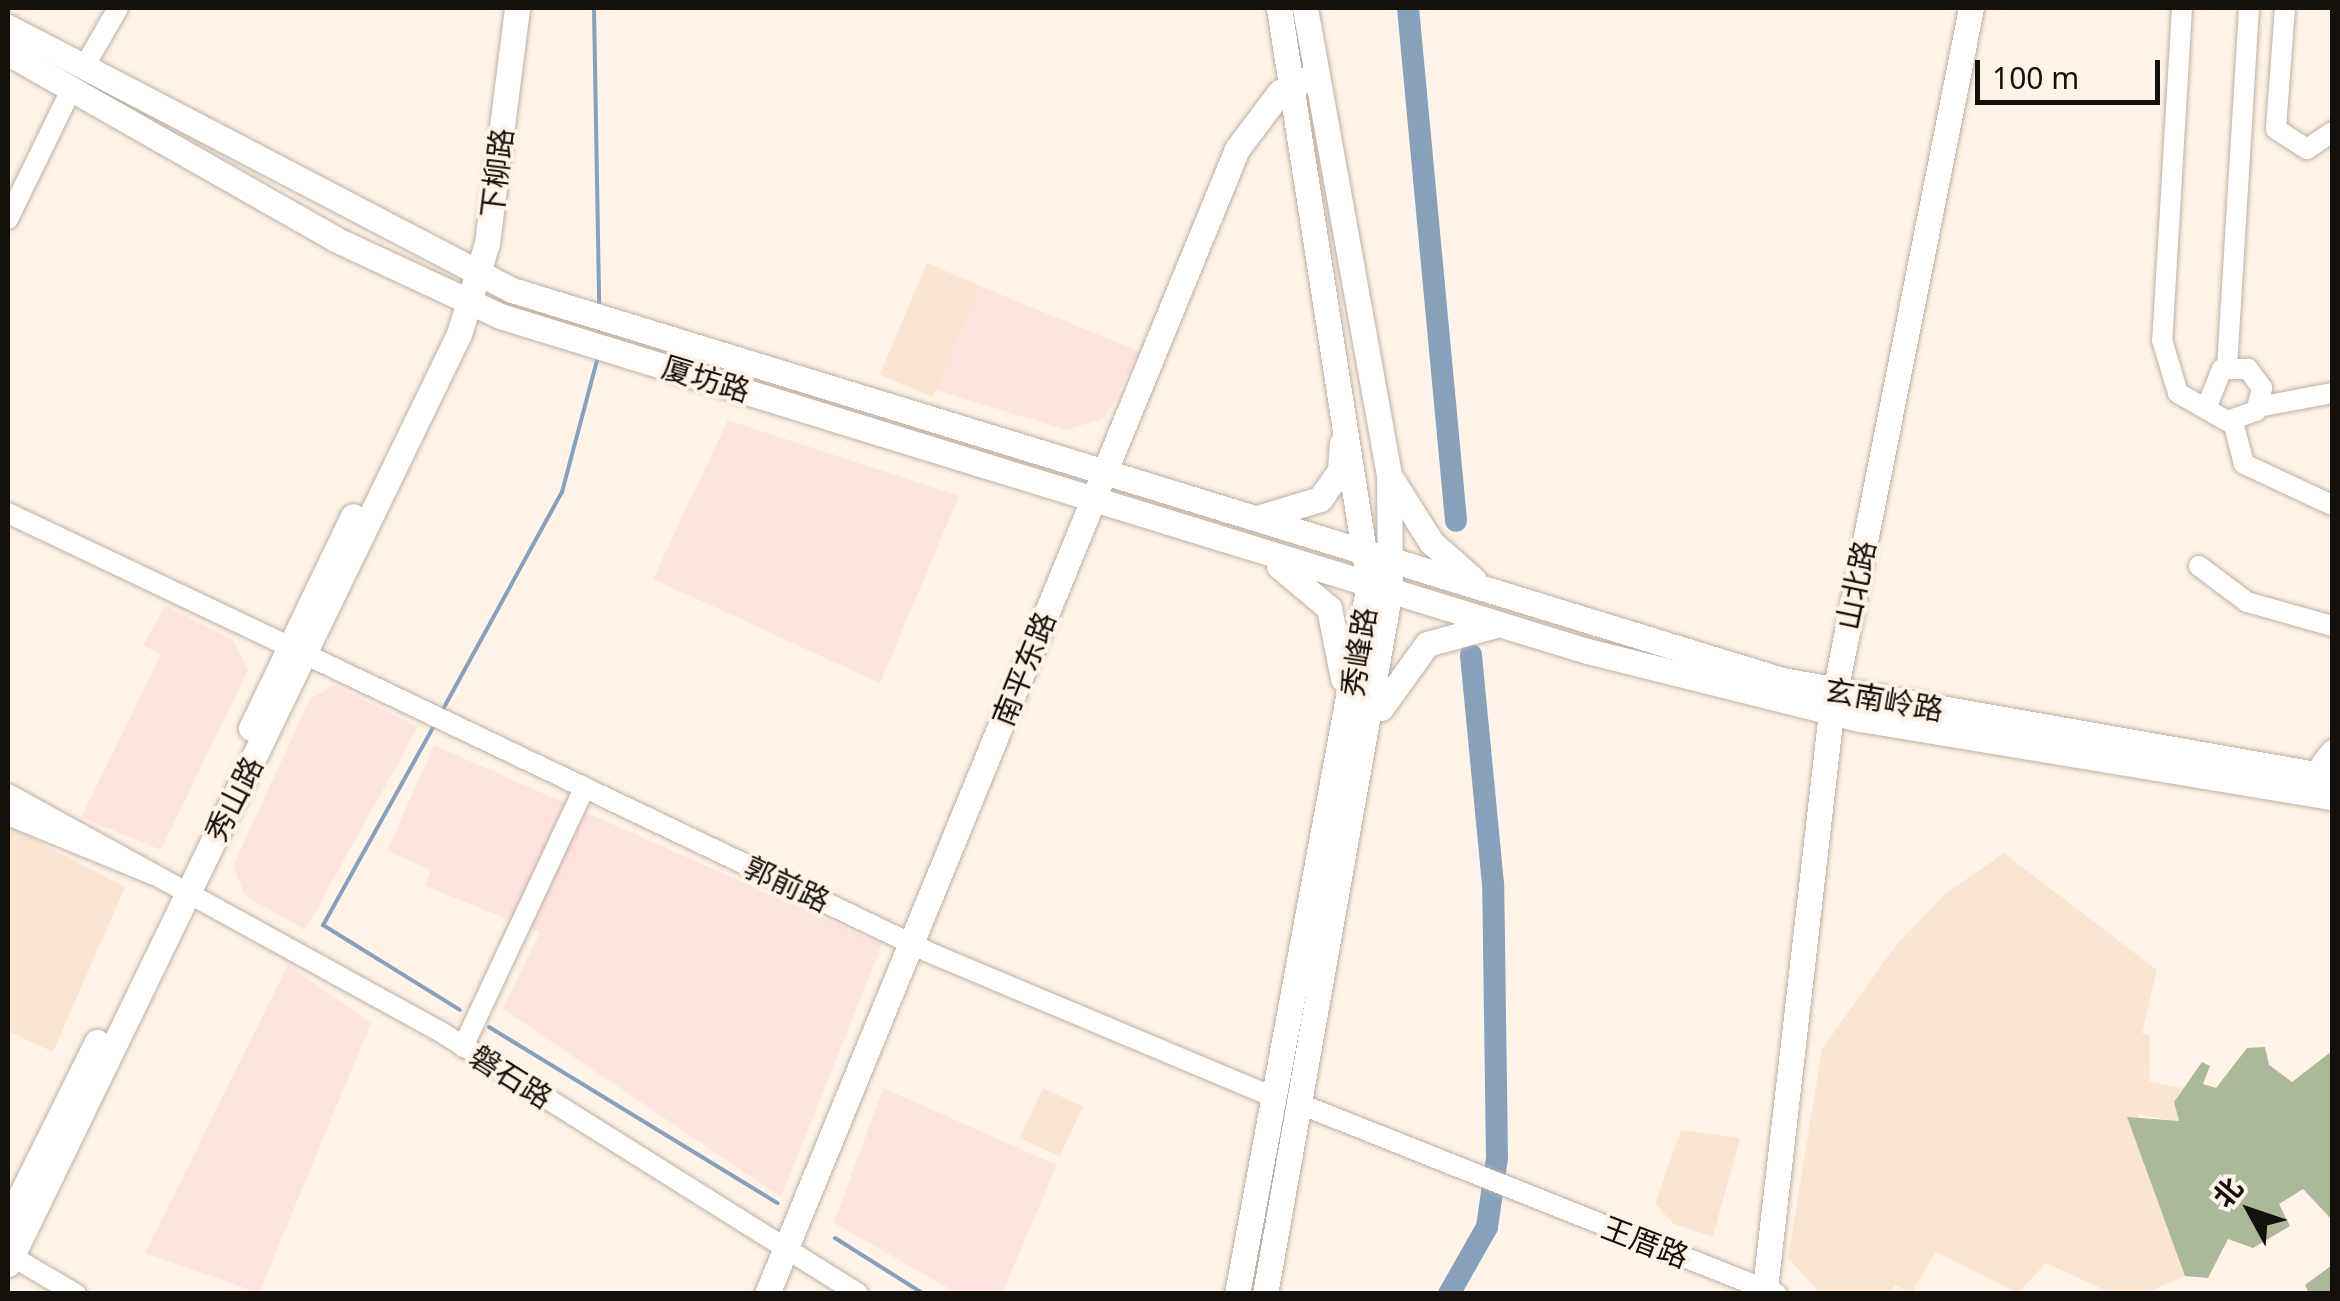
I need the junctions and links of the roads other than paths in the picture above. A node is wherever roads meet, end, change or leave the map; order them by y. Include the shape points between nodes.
1 (118, 8) edge
2 (504, 8) edge
3 (517, 8) edge
4 (1279, 8) edge
5 (1305, 8) edge
6 (1957, 8) edge
7 (1971, 8) edge
8 (2182, 8) edge
9 (2249, 8) edge
10 (2285, 8) edge
11 (8, 27) edge
12 (8, 53) edge
13 (78, 77) junction
14 (1306, 84) junction
15 (2332, 132) edge
16 (8, 219) edge
17 (472, 274) junction
18 (464, 300) junction
19 (451, 330) joint
20 (2227, 368) junction
21 (2332, 393) edge
22 (1344, 398) junction
23 (2208, 403) junction
24 (2258, 407) junction
25 (2232, 422) junction
26 (1389, 476) junction
27 (1104, 488) junction
28 (2332, 505) edge
29 (8, 512) edge
30 (1250, 519) junction
31 (1246, 545) junction
32 (2200, 566) dead end
33 (1447, 568) junction
34 (1379, 574) junction
35 (1447, 619) junction
36 (2332, 626) edge
37 (298, 651) junction
38 (1827, 701) junction
39 (1357, 739) junction
40 (2329, 764) edge
41 (584, 789) junction
42 (8, 794) edge
43 (2332, 797) edge
44 (8, 814) edge
45 (172, 885) junction
46 (917, 946) junction
47 (463, 1046) junction
48 (1275, 1098) junction
49 (1300, 1104) junction
50 (8, 1220) edge
51 (792, 1253) junction
52 (9, 1257) edge
53 (1764, 1288) edge
54 (76, 1294) edge
55 (767, 1294) edge
56 (782, 1294) edge
57 (858, 1294) edge
58 (1237, 1294) edge
59 (1265, 1294) edge

1 - 13 street
2 - 17 main road, 下柳路
3 - 17 main road, 下柳路
4 - 14 main road, 秀峰路
5 - 14 main road, 秀峰路
6 - 38 main road, 山北路
7 - 38 main road, 山北路
8 - 23 street via 2162,340 2178,392
9 - 20 street
10 - 15 street via 2276,129 2307,149
11 - 13 main road, 厦坊路
12 - 13 main road, 厦坊路
13 - 16 street
13 - 17 main road, 厦坊路
13 - 18 main road, 厦坊路
14 - 22 main road, 秀峰路
14 - 26 main road, 秀峰路
14 - 27 main road, 南平东路 via 1237,148
17 - 18 main road, 下柳路
17 - 27 main road, 厦坊路
18 - 19 main road, 下柳路
18 - 27 main road, 厦坊路 via 604,349
19 - 37 main road, 秀山路
20 - 23 street via 2208,386
20 - 24 street via 2256,376
21 - 24 street
22 - 30 main road via 1343,457 1329,490 1298,512
22 - 34 main road, 秀峰路
23 - 25 street
24 - 25 street
25 - 28 street via 2244,464
26 - 33 main road
26 - 34 main road, 秀峰路
27 - 30 main road, 厦坊路
27 - 31 main road, 厦坊路
27 - 46 main road, 南平东路
29 - 37 street, 郭前路
30 - 34 main road, 厦坊路
31 - 34 main road, 厦坊路
31 - 39 main road via 1303,578 1330,608
32 - 36 street via 2247,602
33 - 34 main road, 厦坊路
33 - 38 main road, 玄南岭路
34 - 35 main road, 厦坊路
34 - 39 main road, 秀峰路
35 - 38 main road, 玄南岭路 via 1513,626
35 - 39 main road via 1402,668
37 - 41 street, 郭前路
37 - 45 main road, 秀山路
38 - 40 main road, 玄南岭路
38 - 43 main road, 玄南岭路
38 - 53 main road, 山北路
39 - 48 main road, 秀峰路
39 - 49 main road, 秀峰路
41 - 46 street, 郭前路
41 - 47 street
42 - 45 street, 磐石路 via 126,852
44 - 45 street, 磐石路
45 - 47 street, 磐石路
45 - 50 main road, 秀山路
45 - 52 main road, 秀山路
46 - 48 street, 郭前路
46 - 51 main road, 南平东路
47 - 51 street, 磐石路
48 - 58 main road, 秀峰路
49 - 53 street, 王厝路
49 - 59 main road, 秀峰路
51 - 55 main road, 南平东路
51 - 56 main road, 南平东路
51 - 57 street, 磐石路
52 - 54 street

